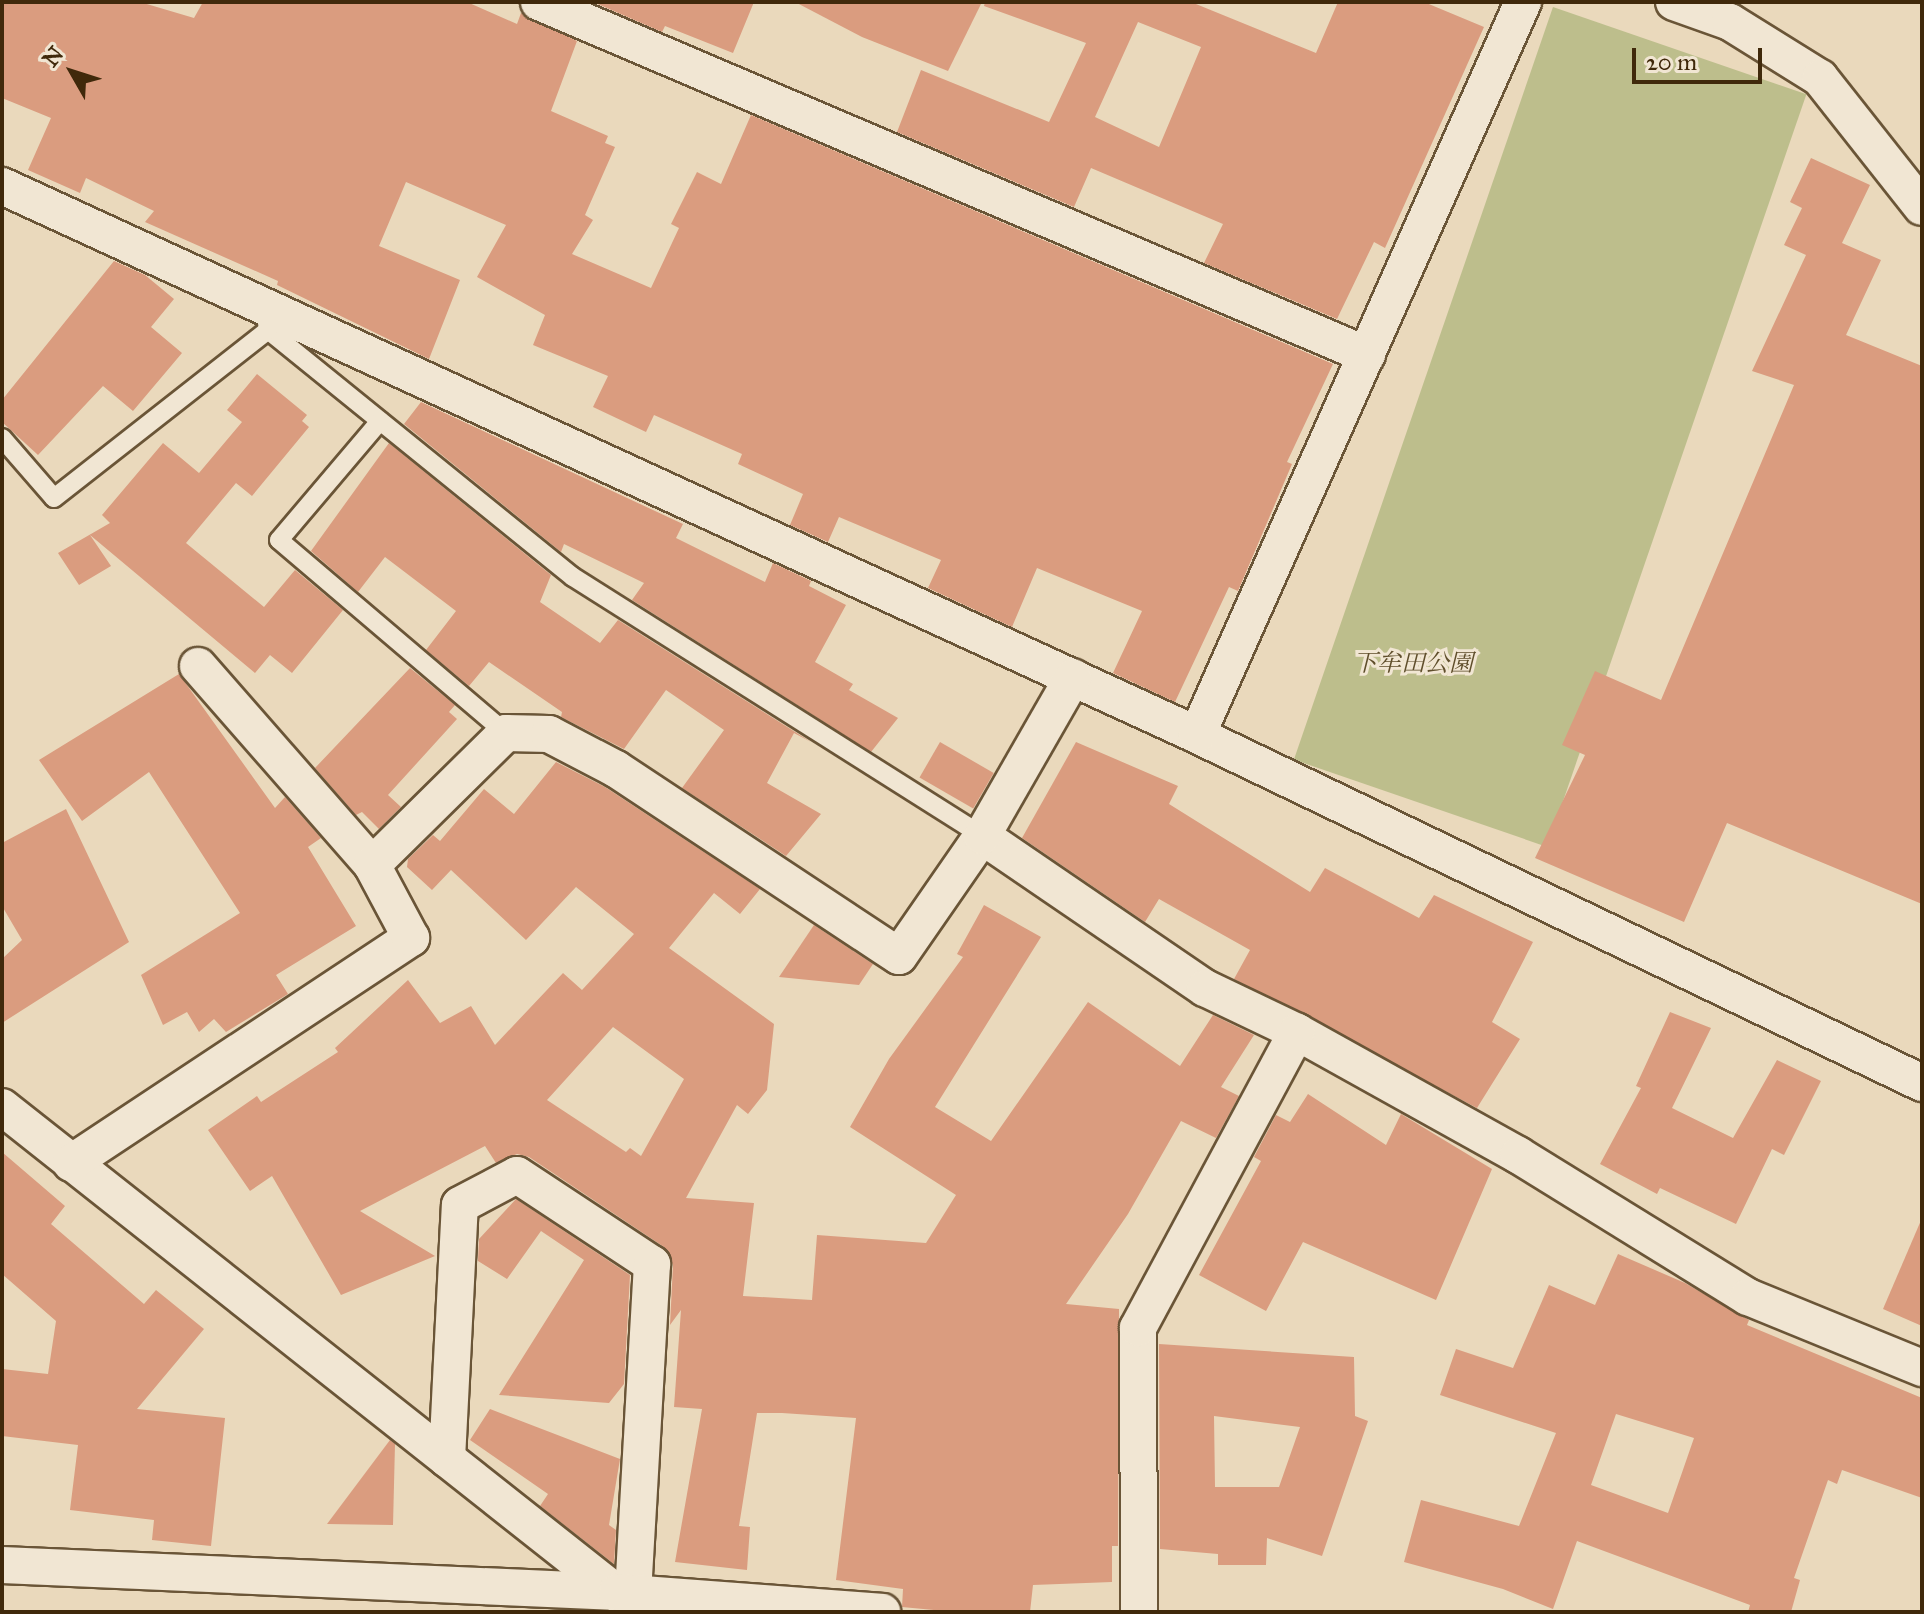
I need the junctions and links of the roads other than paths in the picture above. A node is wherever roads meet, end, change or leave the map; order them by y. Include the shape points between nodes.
1 (539, 2) edge
2 (1523, 2) edge
3 (1674, 2) edge
4 (1734, 12) edge
5 (2, 186) edge
6 (1922, 207) edge
7 (266, 317) junction
8 (1367, 355) junction
9 (380, 421) junction
10 (2, 438) edge
11 (198, 666) dead end
12 (1073, 677) junction
13 (506, 733) junction
14 (1197, 735) junction
15 (982, 836) junction
16 (372, 865) junction
17 (1297, 1032) junction
18 (1922, 1083) edge
19 (2, 1107) edge
20 (71, 1163) junction
21 (1922, 1368) edge
22 (447, 1459) junction
23 (2, 1565) edge
24 (629, 1599) edge
25 (882, 1612) edge
26 (1139, 1612) edge

1 - 8 street
2 - 8 street
3 - 4 street
4 - 6 street via 1820,78
5 - 7 street
7 - 9 lane
7 - 10 lane via 54,498
7 - 12 street
8 - 14 street
9 - 13 lane via 279,540
9 - 15 lane via 573,577
11 - 16 street
12 - 14 street
12 - 15 street
13 - 15 street via 549,734 616,769 899,956
13 - 16 street
14 - 18 street
15 - 17 street via 1205,988
16 - 20 street via 411,938
17 - 21 street via 1518,1155 1748,1297
17 - 26 street via 1138,1328
19 - 20 street
20 - 22 street
22 - 24 street
22 - 24 street via 460,1205 517,1175 652,1264
23 - 24 street
24 - 25 street

